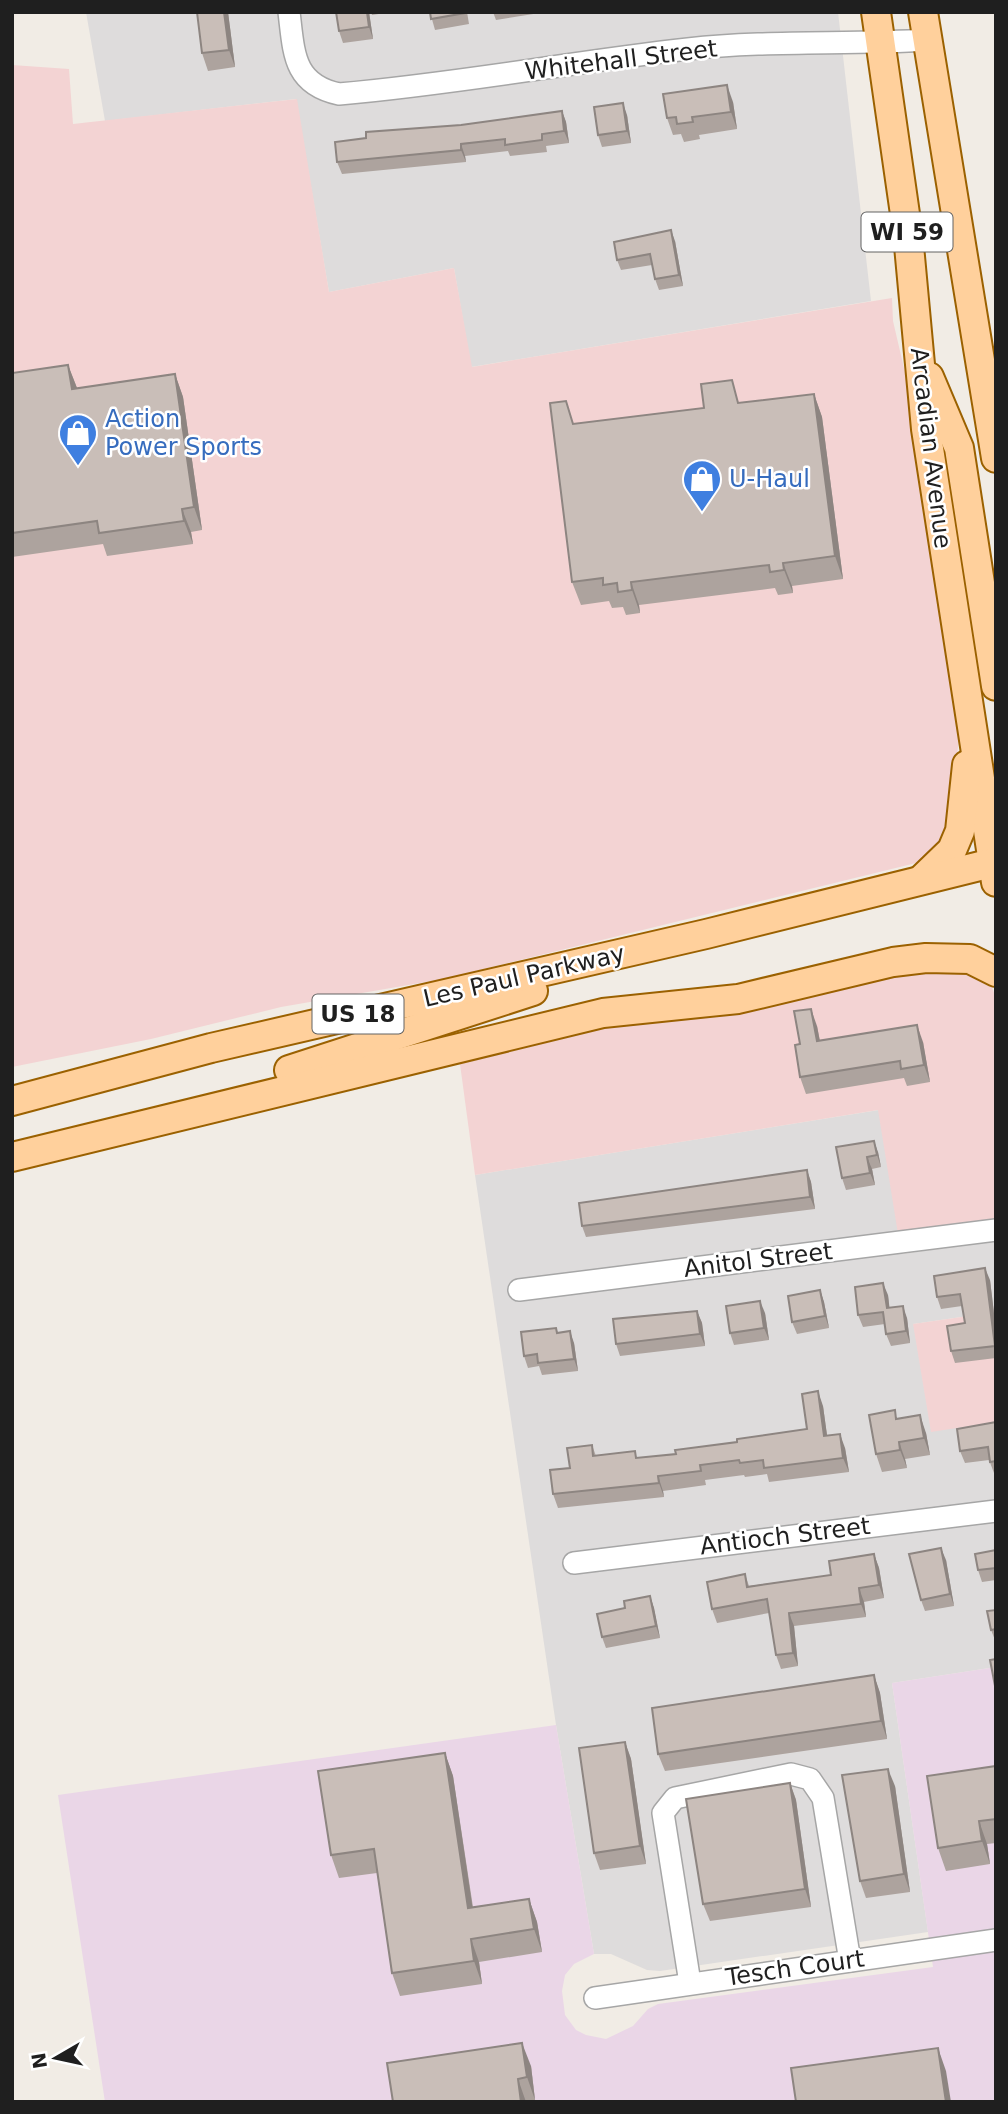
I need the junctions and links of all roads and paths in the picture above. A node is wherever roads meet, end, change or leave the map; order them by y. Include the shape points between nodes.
1 (289, 12) edge
2 (876, 12) edge
3 (925, 26) edge
4 (880, 43) junction
5 (919, 351) junction
6 (996, 458) edge
7 (996, 686) edge
8 (971, 731) junction
9 (995, 868) edge
10 (920, 880) junction
11 (706, 934) junction
12 (996, 972) edge
13 (12, 1101) edge
14 (205, 1109) junction
15 (12, 1157) edge
16 (996, 1230) edge
17 (519, 1290) dead end
18 (996, 1511) edge
19 (574, 1563) dead end
20 (996, 1940) edge
21 (850, 1961) junction
22 (690, 1983) junction
23 (595, 1998) dead end

1 - 4 street, Whitehall Street via 294,56 301,72 318,87 339,94 690,49 824,41
2 - 4 main road, Arcadian Avenue / WI 59
3 - 4 street, Whitehall Street
3 - 6 main road, WI 59
4 - 5 main road, Arcadian Avenue / WI 59 via 908,235
5 - 7 main road, WI 59 via 959,448
5 - 8 main road, Arcadian Avenue via 926,429
8 - 9 main road, Arcadian Avenue
8 - 10 main road via 960,831 952,850
9 - 10 main road, Les Paul Parkway / US 18
10 - 11 main road, Les Paul Parkway / US 18
11 - 13 main road, Les Paul Parkway / US 18 via 211,1048
11 - 14 main road via 237,1087
12 - 14 main road, US 18 via 970,960 893,962 738,999 603,1013
14 - 15 main road, US 18
16 - 17 street, Anitol Street
18 - 19 street, Antioch Street
20 - 21 street, Tesch Court
21 - 22 street, Tesch Court
21 - 22 street via 823,1798 810,1779 791,1774 675,1798 663,1814
22 - 23 street, Tesch Court

